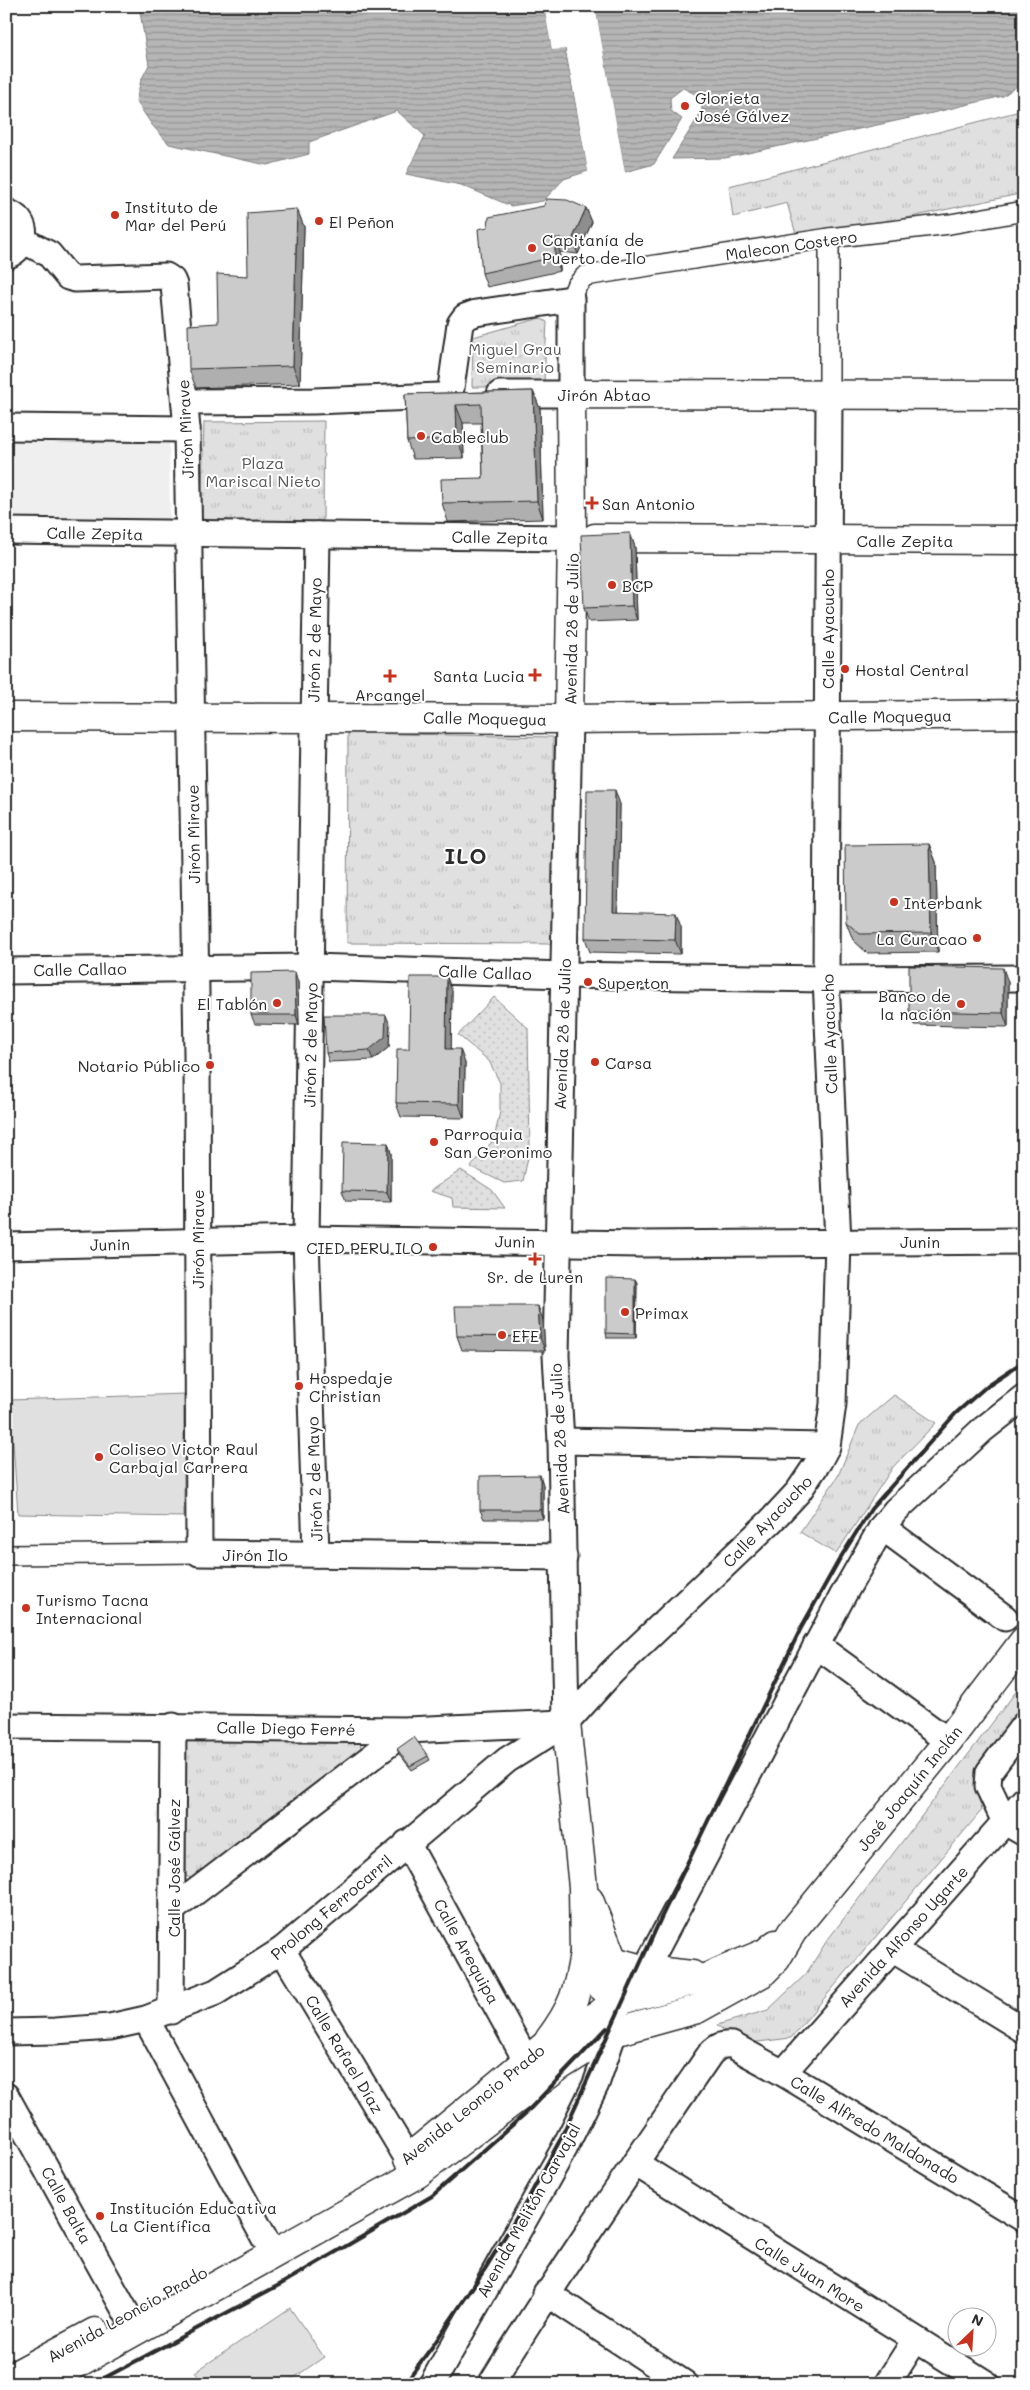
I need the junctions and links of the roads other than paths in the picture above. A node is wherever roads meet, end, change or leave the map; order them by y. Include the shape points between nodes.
1 (1024, 211) edge
2 (6, 212) edge
3 (829, 238) junction
4 (15, 248) edge
5 (571, 299) junction
6 (571, 394) junction
7 (466, 395) junction
8 (829, 395) junction
9 (1024, 395) edge
10 (185, 402) junction
11 (6, 427) edge
12 (187, 429) junction
13 (6, 531) edge
14 (188, 535) junction
15 (317, 535) junction
16 (572, 538) junction
17 (827, 539) junction
18 (1024, 540) edge
19 (1024, 714) edge
20 (191, 716) junction
21 (828, 716) junction
22 (6, 717) edge
23 (313, 717) junction
24 (569, 719) junction
25 (312, 967) junction
26 (195, 968) junction
27 (6, 971) edge
28 (564, 975) junction
29 (1024, 978) edge
30 (826, 979) junction
31 (306, 1239) junction
32 (556, 1241) junction
33 (1024, 1241) edge
34 (838, 1242) junction
35 (196, 1243) junction
36 (6, 1246) edge
37 (1024, 1397) edge
38 (561, 1441) junction
39 (827, 1446) junction
40 (882, 1527) junction
41 (199, 1554) junction
42 (316, 1554) junction
43 (6, 1555) edge
44 (564, 1557) junction
45 (1005, 1618) dead end
46 (1023, 1642) edge
47 (816, 1645) junction
48 (566, 1723) junction
49 (1024, 1725) edge
50 (6, 1726) edge
51 (173, 1726) junction
52 (407, 1730) junction
53 (948, 1741) junction
54 (1024, 1800) edge
55 (1015, 1827) edge
56 (408, 1843) junction
57 (583, 1887) junction
58 (173, 1909) junction
59 (792, 1932) junction
60 (892, 1949) junction
61 (282, 1950) junction
62 (584, 1953) junction
63 (613, 1961) junction
64 (645, 1970) junction
65 (708, 1977) junction
66 (619, 2002) junction
67 (171, 2011) junction
68 (146, 2019) junction
69 (1024, 2030) edge
70 (6, 2032) edge
71 (614, 2032) junction
72 (537, 2052) junction
73 (783, 2073) junction
74 (6, 2096) edge
75 (408, 2159) junction
76 (635, 2163) junction
77 (1024, 2219) edge
78 (265, 2239) junction
79 (546, 2293) junction
80 (127, 2314) junction
81 (915, 2340) junction
82 (6, 2380) edge
83 (40, 2384) edge
84 (432, 2384) edge
85 (491, 2384) edge
86 (685, 2384) edge
87 (887, 2384) edge
88 (987, 2384) edge

1 - 3 street, Malecon Costero via 950,224
2 - 4 street via 15,215 24,226
3 - 5 street, Malecon Costero via 585,276
3 - 8 street, Calle Ayacucho
4 - 10 street, Jirón Mirave via 49,254 68,278 166,276 172,280
5 - 6 street, Avenida 28 de Julio
5 - 7 street via 466,317 460,324
6 - 7 street, Jirón Abtao
6 - 8 street, Jirón Abtao
6 - 16 street, Avenida 28 de Julio
7 - 10 street, Jirón Abtao
8 - 9 street, Jirón Abtao
8 - 17 street, Calle Ayacucho
10 - 12 street, Jirón Mirave
11 - 12 street
12 - 14 street, Jirón Mirave
13 - 14 street, Calle Zepita
14 - 15 street, Calle Zepita
14 - 20 street, Jirón Mirave
15 - 16 street, Calle Zepita
15 - 23 street, Jirón 2 de Mayo
16 - 17 street, Calle Zepita
16 - 24 street, Avenida 28 de Julio
17 - 18 street, Calle Zepita
17 - 21 street, Calle Ayacucho
19 - 21 street, Calle Moquegua
20 - 22 street, Calle Moquegua
20 - 23 street, Calle Moquegua
20 - 26 street, Jirón Mirave
21 - 24 street, Calle Moquegua
21 - 30 street, Calle Ayacucho
23 - 24 street, Calle Moquegua
23 - 25 street, Jirón 2 de Mayo
24 - 28 street, Avenida 28 de Julio
25 - 26 street, Calle Callao
25 - 28 street, Calle Callao
25 - 31 street, Jirón 2 de Mayo
26 - 27 street, Calle Callao
26 - 35 street, Jirón Mirave
28 - 30 street, Calle Callao
28 - 32 street, Avenida 28 de Julio
29 - 30 street, Calle Callao
30 - 34 street, Calle Ayacucho
31 - 32 street, Junin
31 - 35 street, Junin
31 - 42 street, Jirón 2 de Mayo
32 - 34 street, Junin via 641,1244
32 - 38 street, Avenida 28 de Julio via 556,1356
33 - 34 street, Junin
34 - 39 street, Calle Ayacucho via 833,1404
35 - 36 street, Junin
35 - 41 street, Jirón Mirave
37 - 40 street via 981,1431
38 - 39 street
38 - 44 street, Avenida 28 de Julio
39 - 48 street, Calle Ayacucho via 798,1492 612,1672
40 - 45 street
40 - 47 street
41 - 42 street, Jirón Ilo
41 - 43 street, Jirón Ilo
42 - 44 street, Jirón Ilo
44 - 48 street, Avenida 28 de Julio
46 - 53 street, José Joaquín Inclán
47 - 53 street
47 - 64 street
48 - 52 street, Calle Diego Ferré
48 - 56 street, Prolong Ferrocarril via 507,1760
48 - 57 street, Avenida 28 de Julio
49 - 55 street via 990,1772 988,1786 992,1798
50 - 51 street, Calle Diego Ferré
51 - 52 street, Calle Diego Ferré
51 - 58 street, Calle José Gálvez
52 - 58 street
53 - 59 street, José Joaquín Inclán
54 - 55 street, Avenida Alfonso Ugarte
55 - 60 street, Avenida Alfonso Ugarte
56 - 61 street, Prolong Ferrocarril
56 - 72 street, Calle Arequipa
57 - 62 street, Avenida 28 de Julio
57 - 63 street, Avenida 28 de Julio
58 - 67 street, Calle José Gálvez
59 - 65 street, José Joaquín Inclán via 765,1952
59 - 71 street, José Joaquín Inclán via 776,1959 762,1974 697,2009
60 - 69 street
60 - 73 street, Avenida Alfonso Ugarte
61 - 67 street, Prolong Ferrocarril via 216,1992
61 - 75 street, Calle Rafael Díaz
62 - 66 street, Avenida 28 de Julio via 599,1984
62 - 72 street via 579,1989 565,2019
63 - 64 street
63 - 66 street, Avenida 28 de Julio
64 - 65 street
64 - 66 street
65 - 66 street, Avenida Leoncio Prado
66 - 71 street, Avenida 28 de Julio via 620,2015
66 - 72 street, Avenida Leoncio Prado
67 - 68 street, Prolong Ferrocarril
68 - 70 street, Prolong Ferrocarril via 110,2027
68 - 78 street
71 - 83 street, Avenida Leoncio Prado via 561,2065 417,2174
71 - 84 street, Avenida Melitón Carvajal via 596,2084 564,2149
72 - 75 street, Avenida Leoncio Prado
73 - 76 street, Calle Alfredo Maldonado via 732,2045 717,2046
73 - 77 street, Calle Alfredo Maldonado
74 - 80 street, Calle Balta
75 - 78 street, Avenida Leoncio Prado
76 - 79 street
76 - 81 street, Calle Juan More
78 - 80 street, Avenida Leoncio Prado
79 - 85 street
79 - 86 street
80 - 82 street, Avenida Leoncio Prado
81 - 87 street
81 - 88 street, Calle Juan More

